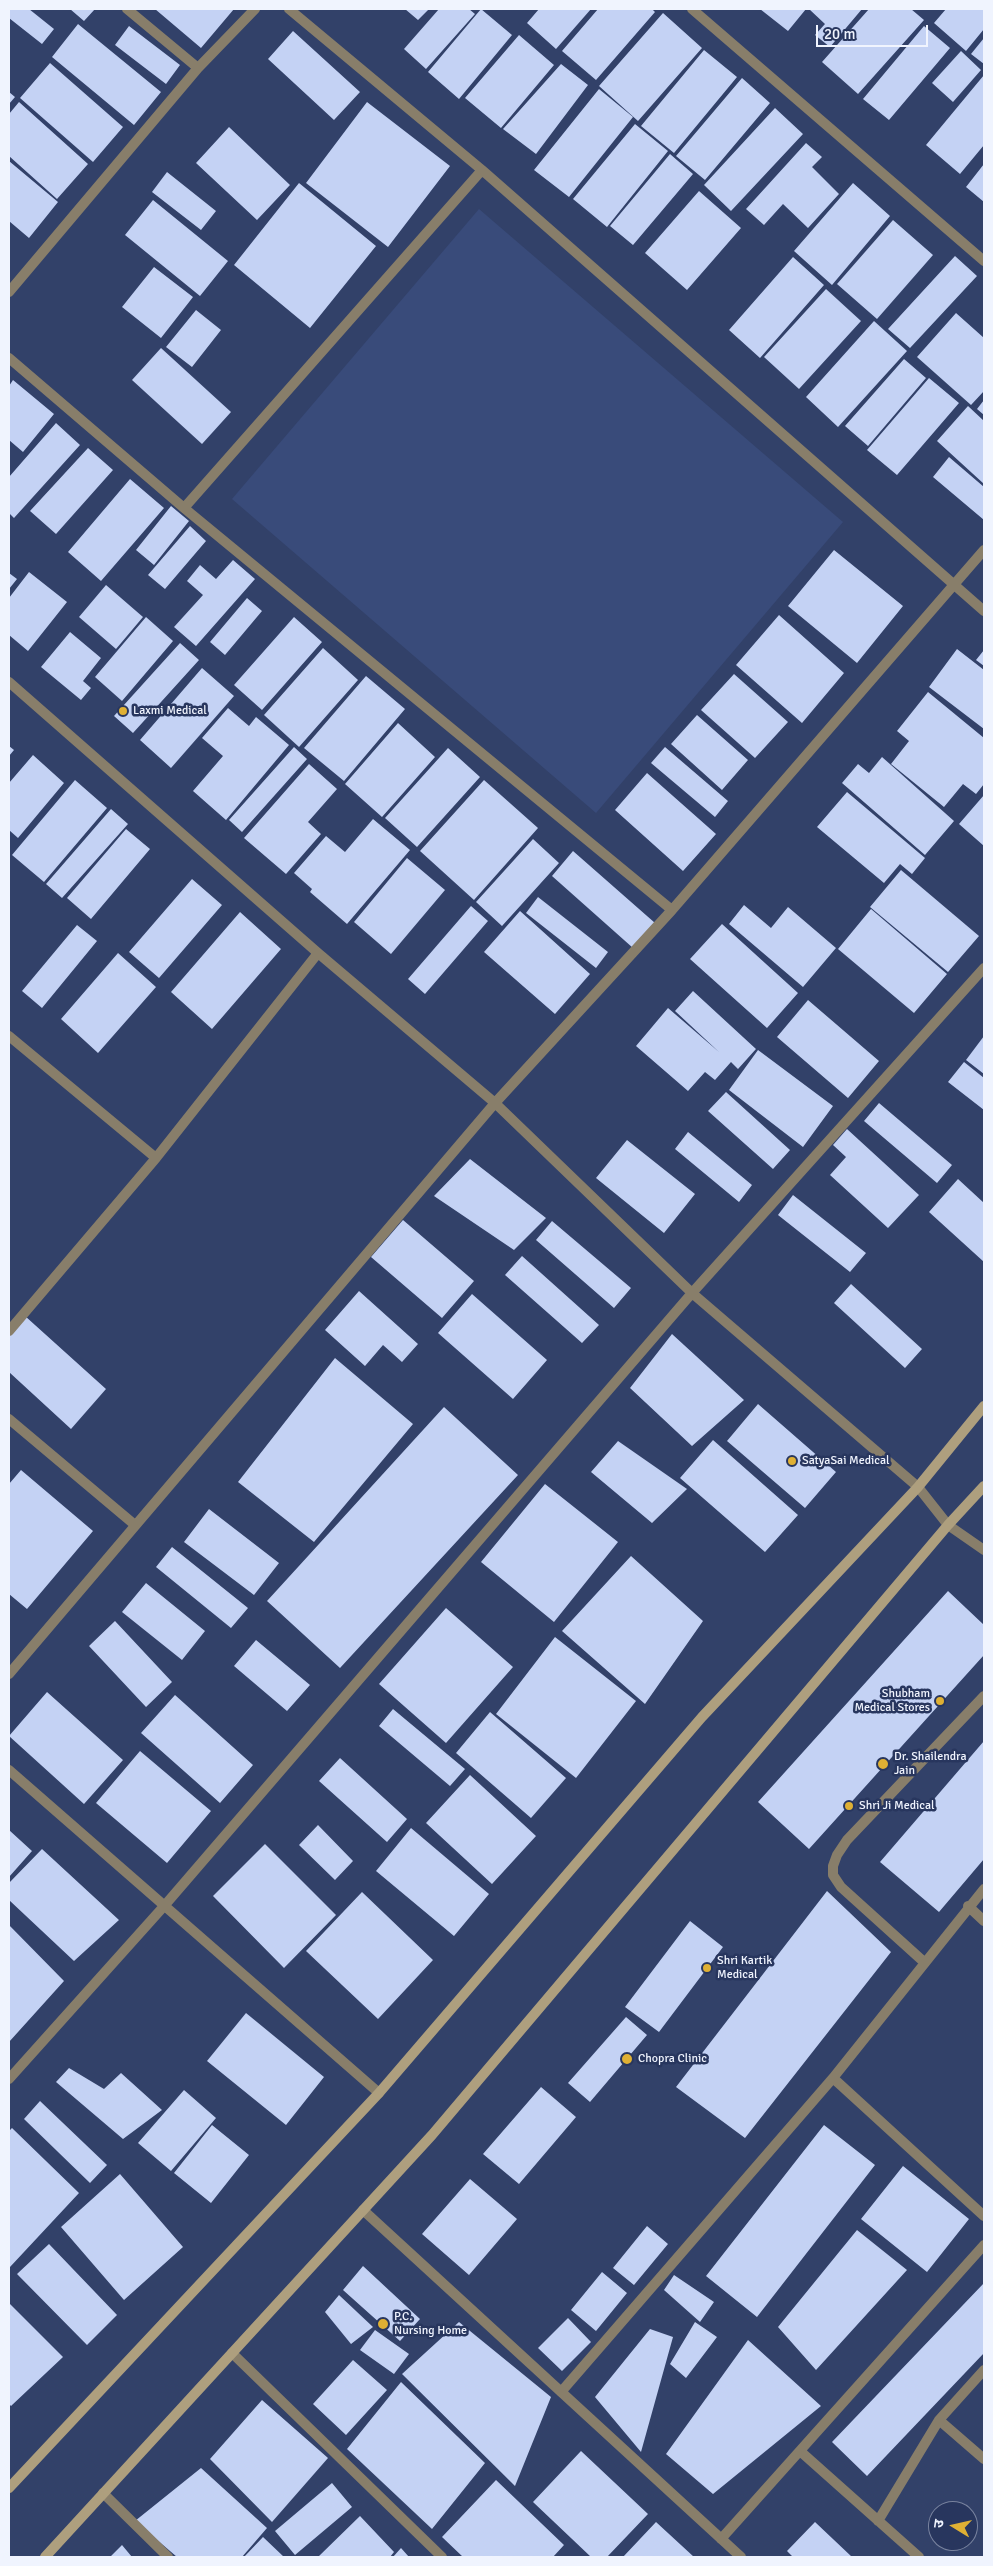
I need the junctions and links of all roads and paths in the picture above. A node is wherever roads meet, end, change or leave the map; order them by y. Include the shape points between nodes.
1 (127, 9) edge
2 (255, 9) edge
3 (289, 9) edge
4 (692, 9) edge
5 (198, 68) junction
6 (482, 170) junction
7 (984, 261) edge
8 (9, 292) edge
9 (9, 358) edge
10 (184, 508) junction
11 (984, 550) edge
12 (954, 584) junction
13 (984, 612) edge
14 (9, 682) edge
15 (672, 910) junction
16 (318, 953) junction
17 (984, 968) edge
18 (9, 1036) edge
19 (496, 1103) junction
20 (156, 1158) junction
21 (692, 1293) junction
22 (9, 1331) edge
23 (984, 1406) edge
24 (9, 1419) edge
25 (918, 1486) junction
26 (984, 1486) edge
27 (948, 1525) junction
28 (135, 1526) junction
29 (984, 1550) edge
30 (9, 1674) edge
31 (984, 1696) edge
32 (9, 1770) edge
33 (984, 1889) edge
34 (165, 1905) junction
35 (968, 1906) junction
36 (984, 1921) edge
37 (924, 1962) junction
38 (833, 2078) junction
39 (9, 2079) edge
40 (379, 2093) junction
41 (363, 2210) junction
42 (984, 2216) edge
43 (984, 2245) edge
44 (232, 2353) junction
45 (984, 2370) edge
46 (561, 2392) junction
47 (939, 2420) junction
48 (800, 2451) junction
49 (984, 2459) edge
50 (9, 2488) edge
51 (104, 2493) junction
52 (878, 2521) junction
53 (721, 2539) junction
54 (45, 2557) edge
55 (168, 2557) edge
56 (442, 2557) edge
57 (741, 2557) edge
58 (919, 2557) edge

1 - 5 street
2 - 5 street
3 - 6 street
4 - 7 street
5 - 8 street
6 - 10 street
6 - 12 street
9 - 10 street
10 - 15 street
11 - 12 street
12 - 13 street
12 - 15 street
14 - 16 street
15 - 19 street
16 - 19 street
16 - 20 street
17 - 21 street
18 - 20 street
19 - 21 street
19 - 28 street
20 - 22 street
21 - 25 street
21 - 34 street
23 - 25 main road
24 - 28 street
25 - 27 street
25 - 40 main road via 702,1717
26 - 27 main road
27 - 29 street
27 - 41 main road via 432,2135
28 - 30 street
31 - 37 street via 847,1840 833,1866 841,1887
32 - 34 street
33 - 35 street
34 - 39 street
34 - 40 street
35 - 36 street
35 - 37 street
37 - 38 street
38 - 42 street
38 - 46 street
40 - 50 main road
41 - 44 main road
41 - 46 street
43 - 48 street
44 - 51 main road
44 - 56 street
45 - 47 street
46 - 53 street
47 - 49 street
47 - 52 street
48 - 52 street
48 - 53 street
51 - 54 main road
51 - 55 street
52 - 58 street
53 - 57 street

